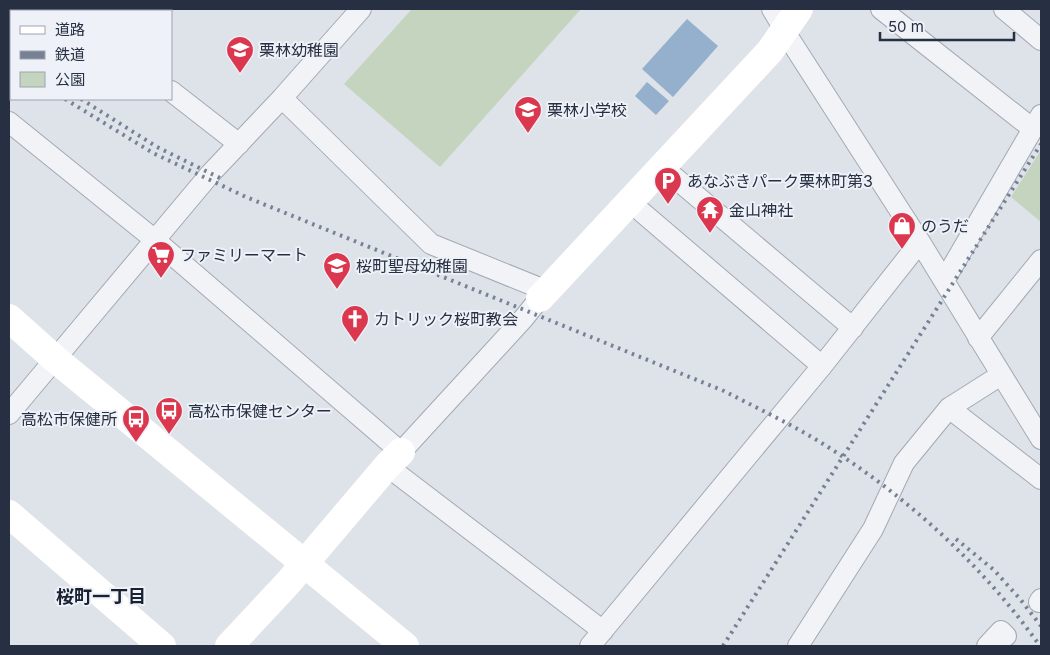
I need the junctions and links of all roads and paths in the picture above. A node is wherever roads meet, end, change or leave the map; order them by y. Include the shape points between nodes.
1 (362, 9) edge
2 (882, 9) edge
3 (1004, 9) edge
4 (785, 16) edge
5 (1041, 40) edge
6 (172, 92) edge
7 (282, 98) junction
8 (9, 122) edge
9 (1037, 122) edge
10 (239, 144) junction
11 (661, 166) junction
12 (630, 202) junction
13 (155, 240) junction
14 (920, 242) junction
15 (1041, 260) edge
16 (944, 280) junction
17 (544, 294) junction
18 (9, 318) edge
19 (853, 328) junction
20 (978, 338) junction
21 (55, 359) junction
22 (822, 366) junction
23 (1001, 375) junction
24 (950, 408) junction
25 (9, 414) edge
26 (1041, 438) edge
27 (394, 459) junction
28 (1041, 479) edge
29 (9, 514) edge
30 (304, 564) junction
31 (603, 631) junction
32 (1006, 636) dead end
33 (162, 646) edge
34 (230, 646) edge
35 (405, 646) edge
36 (590, 646) edge
37 (798, 646) edge
38 (987, 646) edge

1 - 7 street
2 - 9 street
3 - 5 street
4 - 11 street via 770,51
4 - 14 street
6 - 10 street
7 - 10 street
7 - 17 street via 431,244
8 - 13 street
9 - 16 street
10 - 13 street
11 - 12 street
11 - 19 street
12 - 17 street
12 - 22 street
13 - 21 street
13 - 27 street
14 - 16 street
14 - 19 street
15 - 20 street
16 - 20 street
17 - 27 street
18 - 21 street
19 - 22 street
20 - 23 street
21 - 25 street
21 - 30 street
22 - 31 street
23 - 24 street
23 - 26 street
24 - 28 street
24 - 37 street via 904,463 873,529
27 - 30 street
27 - 31 street
29 - 33 street
30 - 34 street
30 - 35 street
31 - 36 street
32 - 38 street via 1001,631

